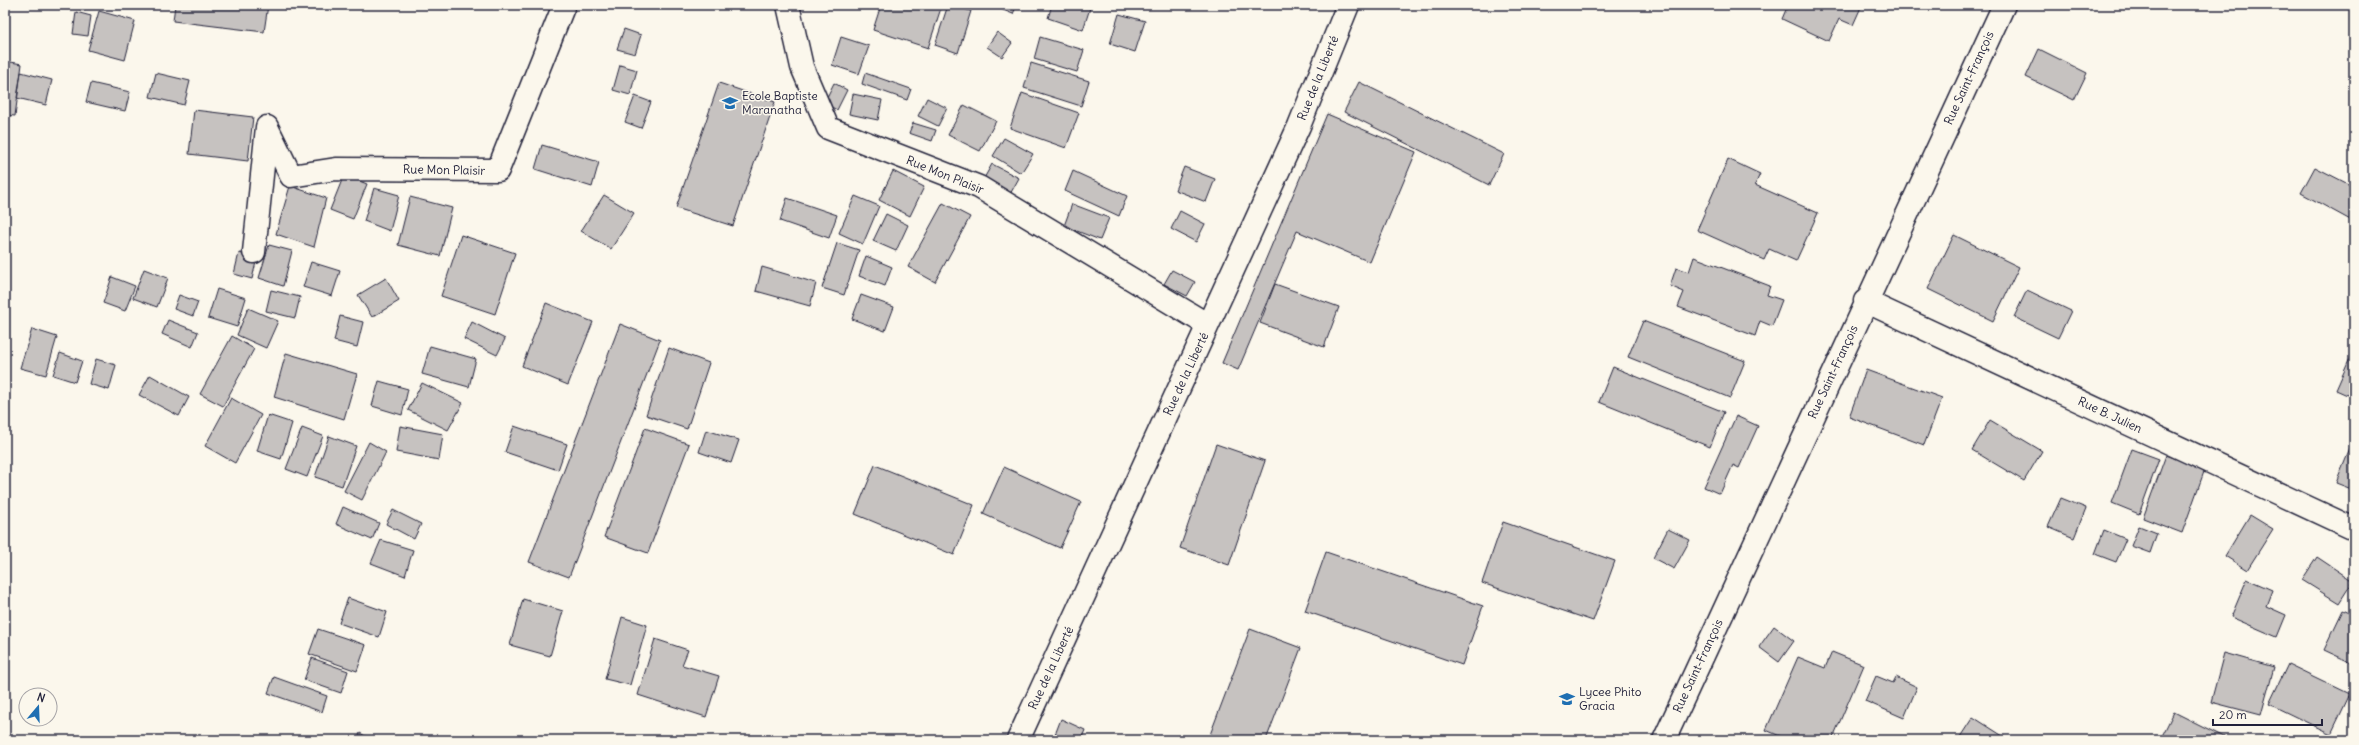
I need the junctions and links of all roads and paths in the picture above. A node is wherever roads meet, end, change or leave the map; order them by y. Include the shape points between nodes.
1 (564, 5) edge
2 (788, 5) edge
3 (1348, 5) edge
4 (2004, 5) edge
5 (254, 252) dead end
6 (1865, 301) junction
7 (1208, 325) junction
8 (2354, 529) edge
9 (1018, 740) edge
10 (1664, 740) edge

1 - 5 street, Rue Mon Plaisir via 498,170 336,169 291,176 267,127
2 - 7 street, Rue Mon Plaisir via 802,67 828,128 979,187
3 - 7 street, Rue de la Liberté via 1299,126
4 - 6 street, Rue Saint-François
6 - 8 street, Rue B. Julien
6 - 10 street, Rue Saint-François
7 - 9 street, Rue de la Liberté

